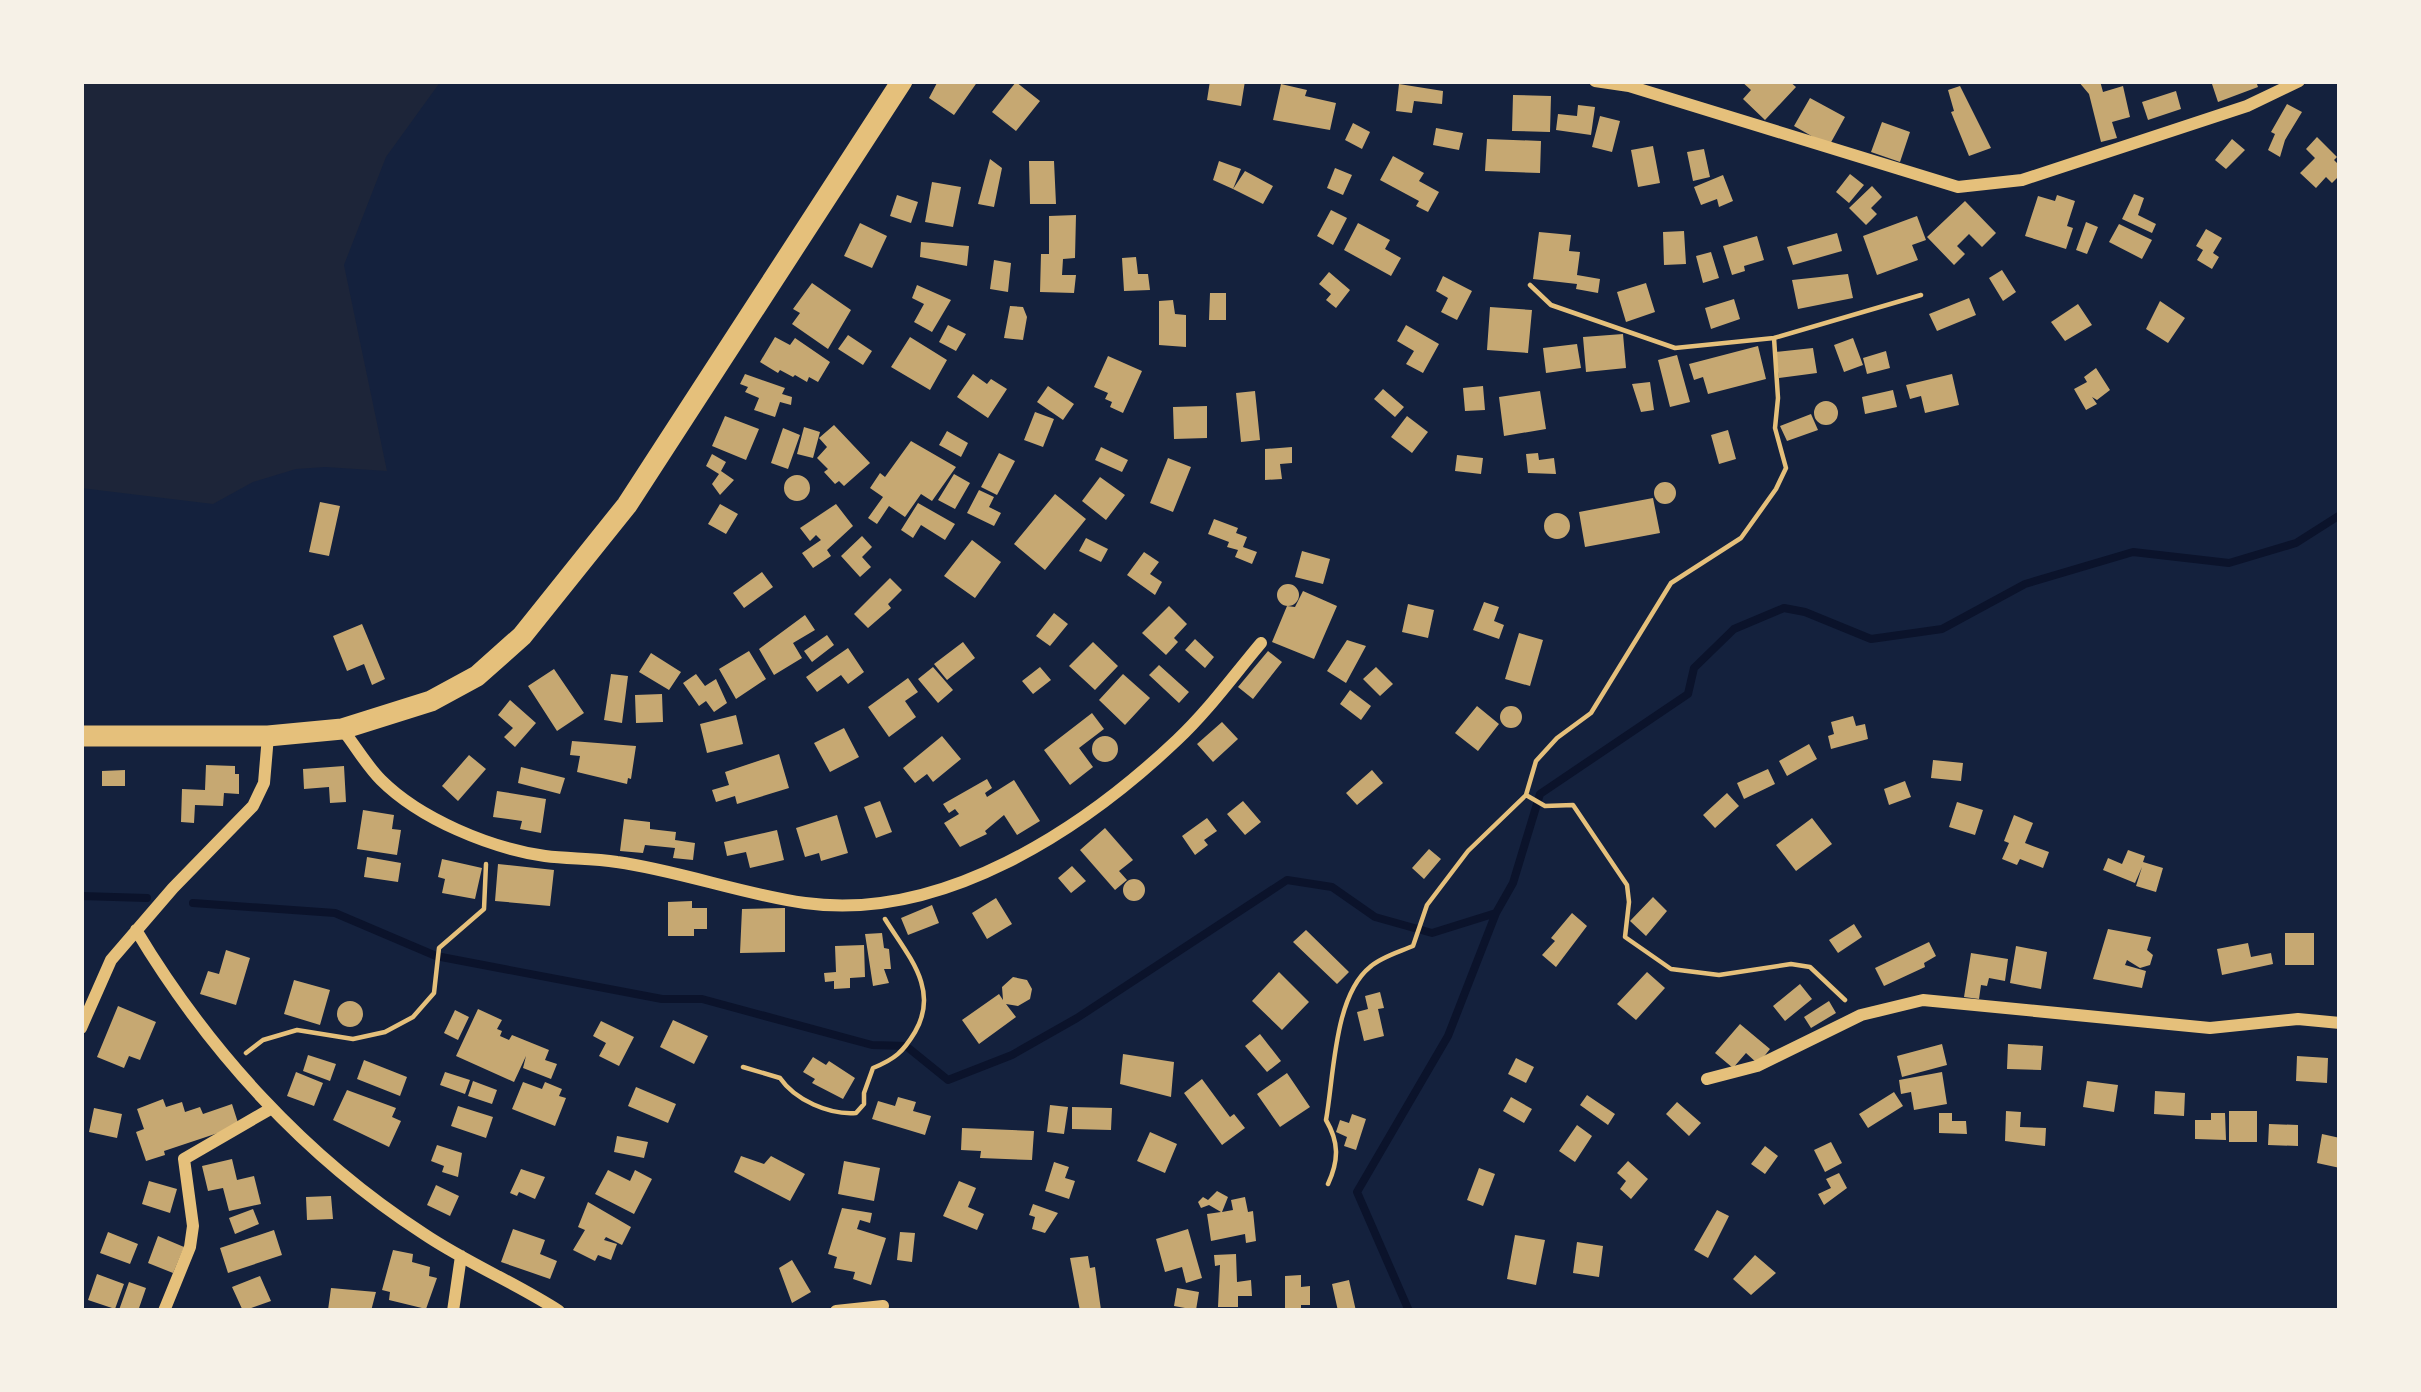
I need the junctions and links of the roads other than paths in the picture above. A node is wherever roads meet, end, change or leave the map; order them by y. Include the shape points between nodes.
1 (902, 81) edge
2 (1595, 81) edge
3 (2299, 81) edge
4 (1261, 643) dead end
5 (342, 729) junction
6 (81, 736) edge
7 (268, 736) junction
8 (136, 930) junction
9 (2340, 1023) edge
10 (81, 1028) edge
11 (1707, 1079) dead end
12 (272, 1108) junction
13 (461, 1256) junction
14 (883, 1306) dead end
15 (164, 1311) edge
16 (453, 1311) edge
17 (560, 1311) edge
18 (836, 1311) edge

1 - 5 street via 627,505 522,636 477,676 431,700
2 - 3 street via 1958,187 2022,180 2247,106
4 - 5 street via 1180,738 1073,826 920,897 876,904 808,904 478,837 382,780
5 - 7 street
6 - 7 street
7 - 8 street via 254,806
8 - 10 street via 111,960
8 - 12 street via 196,1023
9 - 11 street via 2210,1028 1923,1000 1861,1015 1757,1066
12 - 13 street via 382,1204
12 - 15 street via 184,1159 193,1226
13 - 16 street
13 - 17 street
14 - 18 street

